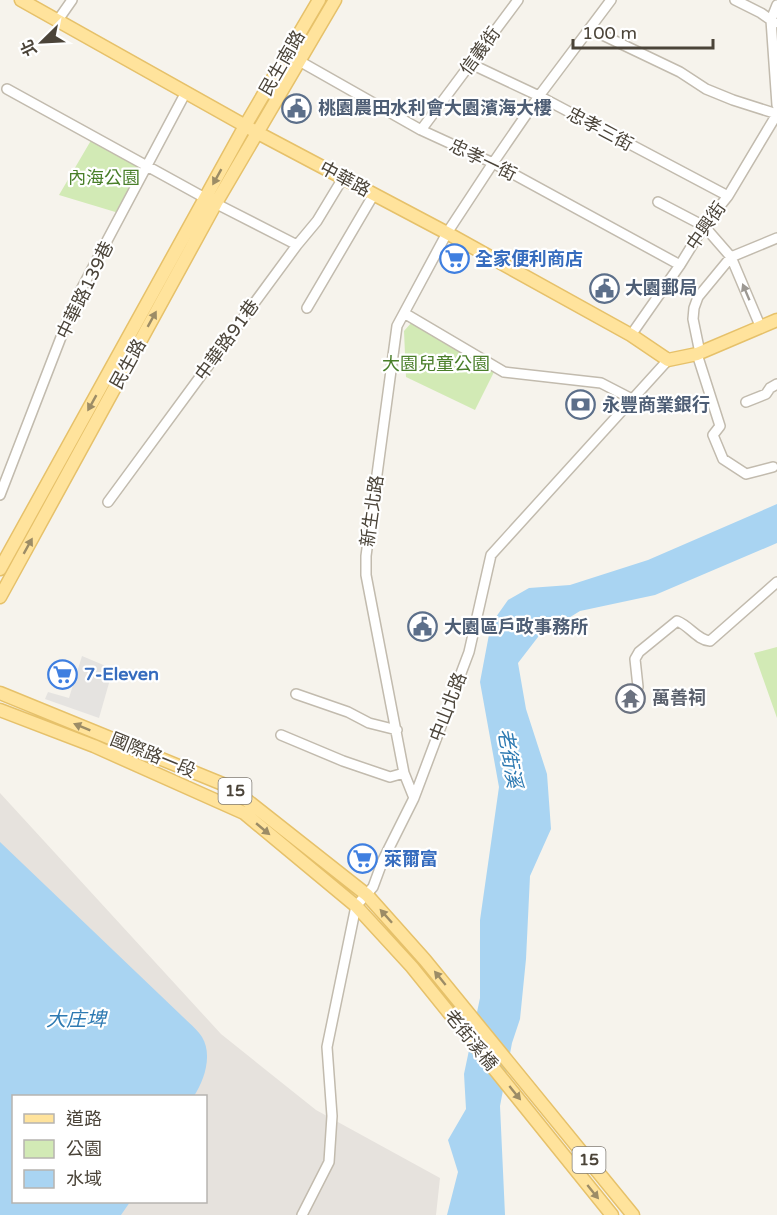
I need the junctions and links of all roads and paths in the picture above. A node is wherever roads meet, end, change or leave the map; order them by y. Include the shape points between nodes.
1 (21, 0) edge
2 (72, 0) edge
3 (319, 0) edge
4 (335, 0) edge
5 (518, 0) edge
6 (611, 0) edge
7 (735, 0) edge
8 (777, 5) edge
9 (58, 20) junction
10 (774, 22) edge
11 (590, 29) junction
12 (287, 54) junction
13 (299, 61) junction
14 (471, 64) junction
15 (7, 89) dead end
16 (186, 92) junction
17 (539, 96) junction
18 (777, 105) edge
19 (777, 114) edge
20 (245, 126) junction
21 (421, 130) junction
22 (258, 133) junction
23 (493, 163) junction
24 (148, 167) junction
25 (343, 178) junction
26 (374, 194) junction
27 (728, 196) junction
28 (210, 201) junction
29 (658, 202) dead end
30 (704, 226) junction
31 (447, 233) junction
32 (777, 238) edge
33 (297, 245) junction
34 (731, 257) junction
35 (680, 265) junction
36 (307, 308) dead end
37 (404, 313) junction
38 (777, 320) edge
39 (761, 328) junction
40 (632, 335) junction
41 (699, 354) junction
42 (668, 360) junction
43 (777, 384) edge
44 (632, 399) junction
45 (746, 402) dead end
46 (773, 467) dead end
47 (0, 495) edge
48 (108, 502) dead end
49 (0, 570) edge
50 (777, 582) edge
51 (0, 597) edge
52 (638, 687) dead end
53 (0, 693) edge
54 (296, 694) dead end
55 (0, 710) edge
56 (397, 730) junction
57 (281, 735) dead end
58 (404, 773) junction
59 (414, 798) junction
60 (367, 895) junction
61 (356, 906) junction
62 (425, 960) joint
63 (412, 966) joint
64 (302, 1215) edge
65 (612, 1215) edge
66 (633, 1215) edge

1 - 9 main road, 中華路
2 - 9 street
3 - 12 main road, 民生南路
4 - 13 main road, 民生南路
5 - 14 street, 信義街
6 - 11 street, 新生北路
7 - 10 street
8 - 10 street
9 - 16 main road, 中華路
10 - 18 street
11 - 17 street, 新生北路
11 - 19 street via 680,72 706,89
12 - 13 street, 忠孝一街
12 - 20 main road, 民生南路
13 - 21 street, 忠孝一街
13 - 22 main road, 民生南路
14 - 17 street, 忠孝三街
14 - 21 street, 信義街
15 - 24 street
16 - 20 main road, 中華路
16 - 24 street, 中華路139巷
17 - 23 street, 新生北路
17 - 27 street, 忠孝三街
19 - 27 street, 中興街
20 - 22 main road, 中華路
20 -> 28 main road, 民生路
21 - 23 street, 忠孝一街
22 - 25 main road, 中華路
22 - 28 main road, 民生路
23 - 31 street, 新生北路
23 - 35 street, 忠孝一街
24 - 28 street
24 - 47 street, 中華路139巷 via 75,302
25 - 26 main road, 中華路
25 - 33 street, 中華路91巷
26 - 31 main road, 中華路
26 - 36 street
27 - 30 street, 中興街
28 - 33 street
28 -> 49 main road, 民生路
51 -> 28 main road, 民生路
29 - 30 street
30 - 34 street
30 - 35 street, 中興街
31 - 37 street, 新生北路
31 - 40 main road, 中華路
32 - 34 street
33 - 48 street, 中華路91巷
39 -> 34 street
34 - 41 street via 698,297 694,308
35 - 40 street, 中興街
37 - 44 street via 504,372 601,383
37 - 56 street, 新生北路 via 397,326 366,556 370,601
38 - 39 main road
39 - 41 main road
40 - 42 main road, 中華路
41 - 42 main road
41 - 46 street via 720,426 713,435 723,459 746,474
42 - 44 street, 中山北路
43 - 45 street via 766,394
44 - 59 street, 中山北路 via 490,555 469,652
50 - 52 street via 710,641 677,621 634,659
60 -> 53 main road, 國際路一段 / 15 via 230,787
54 - 56 street
55 -> 61 main road, 國際路一段 / 15 via 94,746 244,813
56 - 58 street, 新生北路
57 - 58 street via 390,777
58 - 59 street, 新生北路
59 - 60 street, 中山北路
60 - 61 street, 中山北路
62 -> 60 main road, 國際路一段 / 15
61 - 63 main road, 國際路一段 / 15
61 - 64 street via 327,1047 332,1116 329,1162
66 -> 62 main road, 老街溪橋 / 15
63 -> 65 main road, 老街溪橋 / 15

